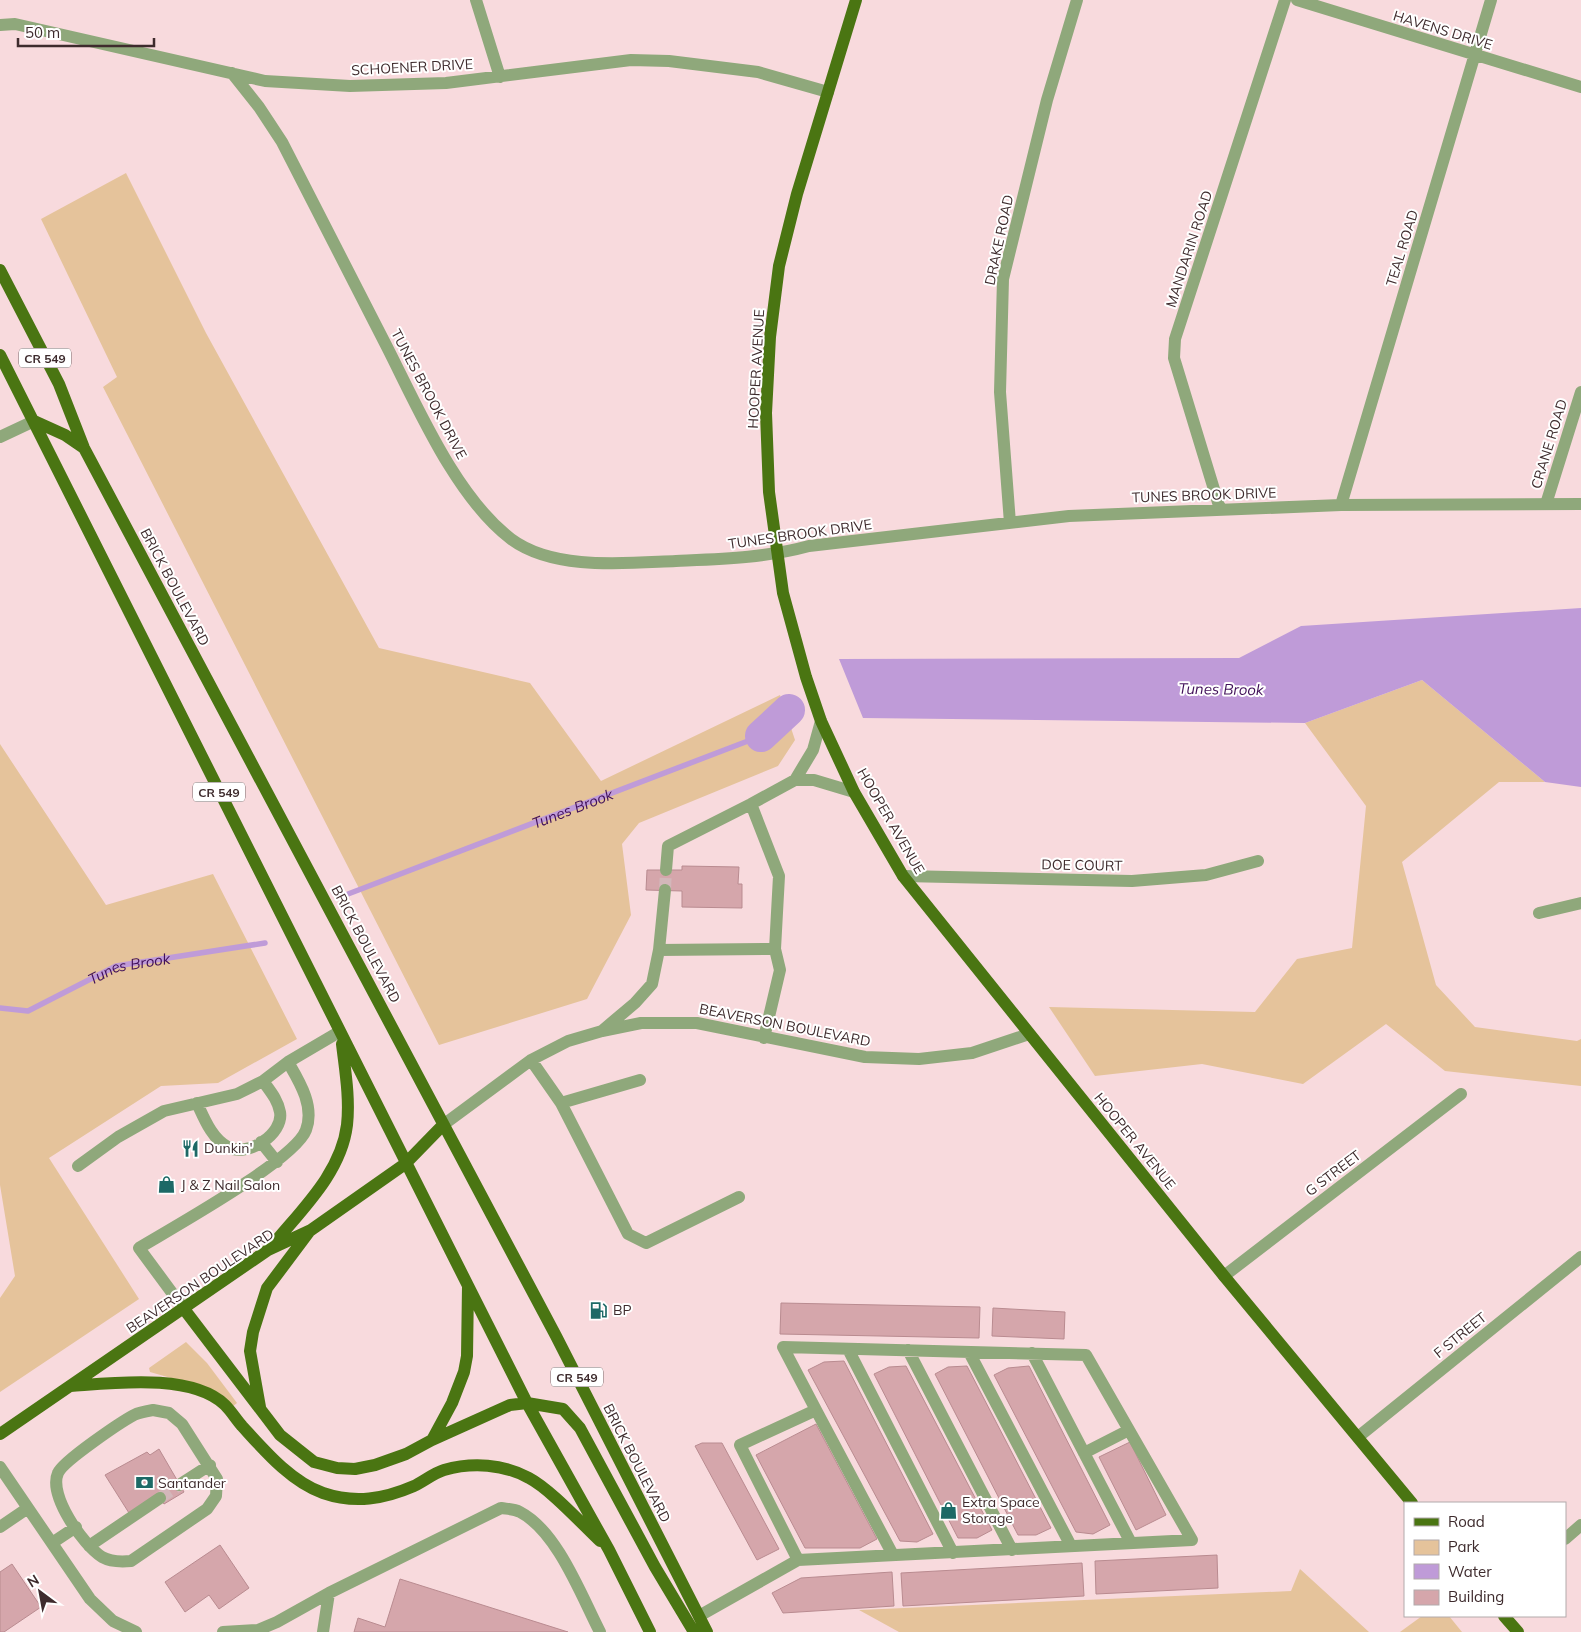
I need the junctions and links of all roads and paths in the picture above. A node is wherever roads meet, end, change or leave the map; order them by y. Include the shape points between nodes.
1 (476, 0) edge
2 (856, 0) edge
3 (1077, 0) edge
4 (1285, 0) edge
5 (1297, 0) edge
6 (1491, 0) edge
7 (0, 25) edge
8 (1475, 55) junction
9 (232, 73) junction
10 (500, 77) junction
11 (1581, 88) edge
12 (828, 92) junction
13 (0, 270) edge
14 (0, 355) edge
15 (1581, 392) edge
16 (34, 421) junction
17 (0, 437) edge
18 (84, 448) junction
19 (1546, 504) junction
20 (1581, 504) edge
21 (1340, 505) junction
22 (1220, 509) junction
23 (1010, 523) junction
24 (778, 554) junction
25 (821, 721) junction
26 (795, 780) junction
27 (854, 792) junction
28 (751, 804) junction
29 (1258, 862) dead end
30 (666, 870) tunnel mouth
31 (903, 876) junction
32 (666, 890) tunnel mouth
33 (1581, 903) edge
34 (1539, 913) dead end
35 (775, 949) junction
36 (660, 950) junction
37 (602, 1031) junction
38 (340, 1033) junction
39 (1029, 1034) junction
40 (764, 1038) junction
41 (531, 1060) junction
42 (288, 1062) junction
43 (640, 1080) dead end
44 (263, 1081) junction
45 (1461, 1094) dead end
46 (197, 1103) junction
47 (561, 1103) junction
48 (443, 1125) junction
49 (261, 1142) junction
50 (277, 1162) junction
51 (405, 1164) junction
52 (78, 1166) dead end
53 (739, 1197) dead end
54 (311, 1230) junction
55 (268, 1250) junction
56 (1581, 1257) edge
57 (1224, 1276) junction
58 (468, 1283) junction
59 (184, 1309) junction
60 (848, 1349) junction
61 (908, 1350) junction
62 (969, 1352) junction
63 (1032, 1353) junction
64 (71, 1386) junction
65 (527, 1403) junction
66 (261, 1410) junction
67 (816, 1410) junction
68 (1129, 1430) junction
69 (0, 1434) edge
70 (1358, 1437) junction
71 (432, 1440) junction
72 (1084, 1453) junction
73 (210, 1465) junction
74 (0, 1467) edge
75 (179, 1485) tunnel mouth
76 (160, 1498) tunnel mouth
77 (1411, 1502) edge
78 (28, 1508) junction
79 (1581, 1525) edge
80 (0, 1527) edge
81 (76, 1527) junction
82 (1566, 1537) edge
83 (52, 1543) junction
84 (1131, 1543) junction
85 (89, 1546) junction
86 (1071, 1546) junction
87 (610, 1550) junction
88 (1012, 1550) junction
89 (954, 1552) junction
90 (894, 1556) junction
91 (798, 1560) junction
92 (329, 1593) junction
93 (699, 1616) junction
94 (1505, 1617) edge
95 (278, 1627) edge
96 (136, 1632) edge
97 (223, 1632) edge
98 (323, 1632) edge
99 (600, 1632) edge
100 (650, 1632) edge
101 (694, 1632) edge
102 (707, 1632) edge
103 (1518, 1632) edge

1 - 10 street
2 - 12 main road, HOOPER AVENUE
3 - 23 street, DRAKE ROAD via 1047,100 1003,279 1000,392
4 - 22 street, MANDARIN ROAD via 1175,339 1174,358
5 - 8 street, HAVENS DRIVE
6 - 8 street, TEAL ROAD
7 - 9 street, SCHOENER DRIVE via 15,24
8 - 11 street, HAVENS DRIVE
8 - 21 street, TEAL ROAD
9 - 10 street, SCHOENER DRIVE via 265,81 350,86 446,83
9 - 24 street, TUNES BROOK DRIVE via 282,142 441,454 488,518 506,534 541,554 576,561 622,563
10 - 12 street, SCHOENER DRIVE via 631,60 669,61 758,72
12 - 24 main road, HOOPER AVENUE via 779,266 770,337 766,414 769,492
13 - 18 main road, BRICK BOULEVARD / CR 549 via 59,384
14 - 16 main road, CR 549
15 - 19 street, CRANE ROAD
16 - 17 street
16 - 18 main road
16 - 38 main road, CR 549
18 - 48 main road, BRICK BOULEVARD / CR 549
19 - 20 street, TUNES BROOK DRIVE
19 - 21 street, TUNES BROOK DRIVE
21 - 22 street, TUNES BROOK DRIVE
22 - 23 street, TUNES BROOK DRIVE via 1069,516
23 - 24 street, TUNES BROOK DRIVE via 809,546
24 - 25 main road, HOOPER AVENUE via 783,593
25 - 26 street via 813,750
25 - 27 main road, HOOPER AVENUE
26 - 27 street via 814,780
26 - 28 street
27 - 31 main road, HOOPER AVENUE
28 - 30 street via 668,846
28 - 35 street via 779,876
29 - 31 street, DOE COURT via 1206,875 1132,881
31 - 39 main road, HOOPER AVENUE
32 - 36 street
33 - 34 street
35 - 36 street
35 - 40 street via 780,970
36 - 37 street via 652,984 636,1003
37 - 40 street, BEAVERSON BOULEVARD via 641,1023 697,1023
37 - 41 street, BEAVERSON BOULEVARD via 568,1041
38 - 42 street
38 - 51 main road, CR 549
38 - 55 main road via 347,1088 347,1125 339,1154 326,1179
39 - 40 street, BEAVERSON BOULEVARD via 972,1053 919,1059 865,1057
39 - 57 main road, HOOPER AVENUE
41 - 47 street
41 - 48 street, BEAVERSON BOULEVARD
42 - 44 street
42 - 50 street via 306,1097 309,1113 306,1130
43 - 47 street
44 - 46 street via 237,1094
44 - 49 street via 281,1113 280,1124
45 - 57 street, G STREET
46 - 49 street via 211,1130 228,1148 239,1151
46 - 52 street via 164,1111
47 - 53 street via 617,1215 628,1234 637,1239 646,1243
48 - 51 main road, BEAVERSON BOULEVARD
48 - 93 main road, BRICK BOULEVARD / CR 549 via 556,1336
49 - 50 street
50 - 59 street via 139,1248
51 - 54 main road, BEAVERSON BOULEVARD
51 - 58 main road, CR 549
54 - 55 main road, BEAVERSON BOULEVARD
54 - 66 main road via 268,1288 253,1332 250,1351
55 - 59 main road, BEAVERSON BOULEVARD
56 - 70 street, F STREET
57 - 70 main road, HOOPER AVENUE
58 - 65 main road, CR 549
58 - 71 main road via 464,1372
59 - 64 main road, BEAVERSON BOULEVARD
59 - 66 main road
60 - 61 street
60 - 67 street via 783,1347
60 - 89 street
61 - 62 street
61 - 88 street
62 - 63 street
62 - 86 street
63 - 68 street via 1086,1355
63 - 72 street
64 - 69 main road, BEAVERSON BOULEVARD
64 - 87 main road via 138,1382 199,1390 224,1404 291,1475 321,1492 352,1500 381,1498 444,1470 489,1464 515,1471 531,1479
65 - 71 main road via 510,1405
65 - 87 main road, CR 549
65 - 101 main road via 563,1409 580,1428
66 - 71 main road via 280,1435 300,1453 314,1462 337,1468 375,1465
67 - 90 street
67 - 91 street via 740,1445
68 - 72 street
68 - 84 street via 1192,1540
70 - 77 main road, HOOPER AVENUE
72 - 84 street
73 - 75 street
73 - 81 street via 182,1424 169,1413 153,1410 135,1415 68,1460 58,1472 55,1488 61,1505
73 - 85 street via 217,1479 216,1496 207,1510 139,1556 131,1561 118,1562 102,1558
74 - 78 street
76 - 85 street
78 - 80 street
78 - 83 street
79 - 82 street
81 - 83 street
81 - 85 street
83 - 96 street via 101,1612 127,1630
84 - 86 street
86 - 88 street
87 - 100 main road, CR 549
88 - 89 street
89 - 90 street
90 - 91 street
91 - 93 street
92 - 95 street
92 - 98 street
92 - 99 street via 501,1508 518,1511 535,1522 552,1540
93 - 102 main road, BRICK BOULEVARD / CR 549
94 - 103 main road
95 - 97 street

